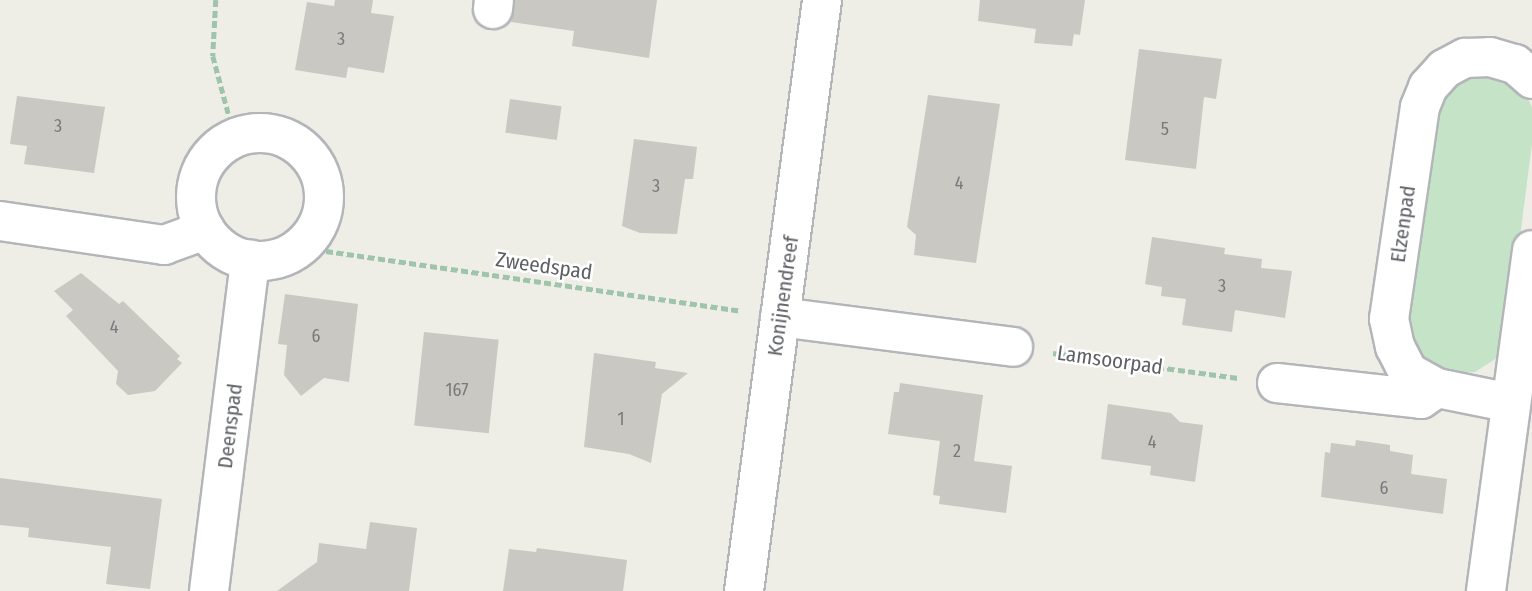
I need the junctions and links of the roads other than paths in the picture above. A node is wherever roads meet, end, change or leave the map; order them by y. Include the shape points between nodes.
1 (822, 0) edge
2 (1532, 79) edge
3 (0, 222) edge
4 (205, 230) junction
5 (1532, 250) edge
6 (250, 260) junction
7 (780, 317) junction
8 (1013, 347) road end
9 (1277, 383) road end
10 (1437, 388) junction
11 (1511, 403) junction
12 (209, 591) edge
13 (744, 591) edge
14 (1486, 591) edge

1 - 7 street, Konijnendreef
2 - 10 street, Elzenpad via 1515,64 1490,57 1465,58 1444,69 1428,87 1420,107 1389,319 1395,347 1408,372
3 - 4 street via 164,245
4 - 6 street via 232,255
4 - 6 street via 198,213 199,178 219,147 256,133 278,136 298,146 314,162 323,181 324,204 318,226 304,243 270,260
5 - 11 street
6 - 12 street, Deenspad
7 - 8 street
7 - 13 street, Konijnendreef
9 - 10 street via 1421,400
10 - 11 street, Elzenpad
11 - 14 street

